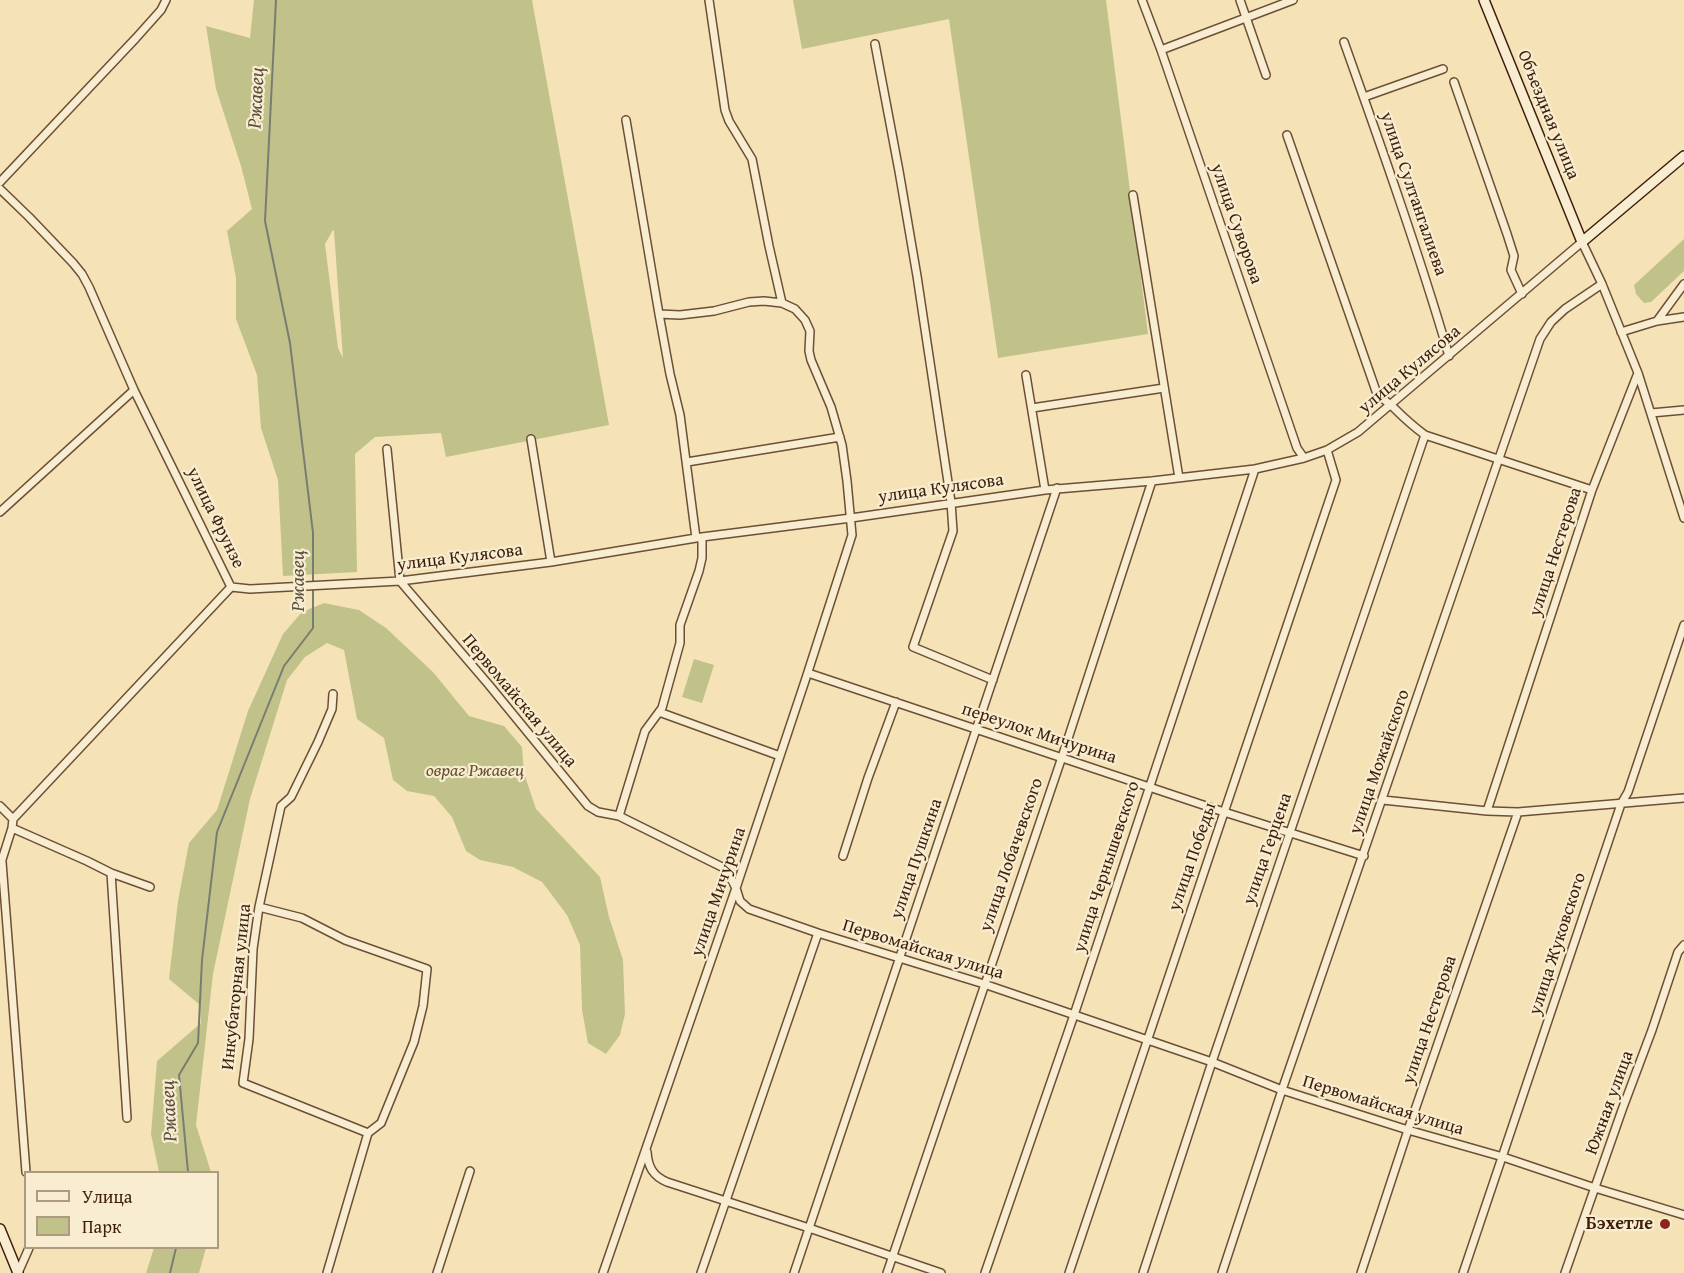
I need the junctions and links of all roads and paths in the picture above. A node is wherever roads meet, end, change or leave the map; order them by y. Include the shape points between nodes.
1 (166, 0) edge
2 (709, 0) edge
3 (1142, 0) edge
4 (1240, 0) edge
5 (1293, 0) edge
6 (1484, 0) edge
7 (1246, 18) junction
8 (1344, 42) dead end
9 (875, 44) dead end
10 (1161, 51) junction
11 (1443, 69) dead end
12 (1266, 75) dead end
13 (1454, 82) dead end
14 (1364, 97) junction
15 (626, 120) dead end
16 (1287, 135) dead end
17 (1684, 156) edge
18 (0, 182) edge
19 (0, 189) edge
20 (1133, 195) dead end
21 (1582, 242) junction
22 (1602, 284) junction
23 (1684, 284) edge
24 (1522, 294) junction
25 (782, 303) junction
26 (658, 314) junction
27 (1684, 317) edge
28 (1656, 321) junction
29 (1621, 332) junction
30 (1449, 356) junction
31 (1638, 373) junction
32 (1026, 375) dead end
33 (1164, 388) junction
34 (134, 390) junction
35 (1391, 405) junction
36 (1032, 408) junction
37 (1684, 410) edge
38 (1650, 413) junction
39 (1425, 435) junction
40 (840, 437) junction
41 (531, 439) dead end
42 (387, 449) dead end
43 (1327, 450) junction
44 (1304, 458) junction
45 (1499, 460) junction
46 (687, 462) junction
47 (1255, 469) junction
48 (1179, 478) junction
49 (1152, 481) junction
50 (1057, 488) junction
51 (1045, 490) junction
52 (1592, 490) junction
53 (1682, 501) edge
54 (951, 502) junction
55 (1, 509) edge
56 (851, 518) junction
57 (1684, 518) edge
58 (699, 538) junction
59 (551, 562) junction
60 (400, 581) junction
61 (231, 587) junction
62 (1684, 625) edge
63 (808, 673) junction
64 (993, 680) junction
65 (333, 694) dead end
66 (896, 702) junction
67 (659, 712) junction
68 (977, 729) junction
69 (780, 756) junction
70 (1062, 758) junction
71 (1150, 787) junction
72 (1684, 798) edge
73 (1383, 800) junction
74 (1621, 804) junction
75 (0, 806) edge
76 (1224, 812) junction
77 (1487, 812) junction
78 (1518, 812) junction
79 (619, 816) junction
80 (13, 819) junction
81 (12, 828) junction
82 (1290, 832) junction
83 (843, 856) dead end
84 (1364, 856) junction
85 (1, 864) edge
86 (111, 873) junction
87 (150, 887) dead end
88 (736, 888) junction
89 (259, 907) junction
90 (818, 933) junction
91 (1684, 945) edge
92 (900, 957) junction
93 (984, 984) junction
94 (1074, 1015) junction
95 (1146, 1040) junction
96 (1212, 1062) junction
97 (1282, 1090) junction
98 (127, 1118) dead end
99 (1408, 1130) junction
100 (368, 1133) junction
101 (646, 1149) junction
102 (1503, 1157) junction
103 (26, 1171) edge
104 (470, 1171) dead end
105 (1594, 1188) junction
106 (725, 1201) junction
107 (1684, 1215) edge
108 (809, 1228) junction
109 (0, 1229) edge
110 (29, 1249) edge
111 (893, 1257) junction
112 (18, 1273) edge
113 (327, 1273) edge
114 (437, 1273) edge
115 (603, 1273) edge
116 (701, 1273) edge
117 (794, 1273) edge
118 (887, 1273) edge
119 (941, 1273) edge
120 (985, 1273) edge
121 (1068, 1273) edge
122 (1143, 1273) edge
123 (1222, 1273) edge
124 (1361, 1273) edge
125 (1463, 1273) edge
126 (1565, 1273) edge

1 - 18 street via 161,10
2 - 25 street via 725,110 752,159
3 - 10 street, улица Суворова
4 - 7 street
5 - 7 street
6 - 21 street, Объездная улица
7 - 10 street
7 - 12 street
8 - 14 street, улица Султангалиева
9 - 54 street via 917,276
10 - 44 street, улица Суворова via 1297,448
11 - 14 street
13 - 24 street via 1507,234 1514,256 1511,270
14 - 30 street, улица Султангалиева via 1420,258
15 - 26 street
16 - 35 street via 1376,391
17 - 21 street
19 - 34 street, улица Фрунзе via 82,274
20 - 33 street
21 - 22 street
21 - 24 street, улица Кулясова
22 - 29 street
22 - 45 street, улица Можайского via 1551,321 1540,339
23 - 28 street
24 - 30 street, улица Кулясова
25 - 26 street via 749,302 714,311
25 - 40 street, улица Мичурина via 795,309 810,331 811,360
26 - 46 street
27 - 28 street
28 - 29 street
29 - 31 street
30 - 35 street, улица Кулясова
31 - 38 street
31 - 52 street, улица Нестерова
32 - 36 street
33 - 36 street
33 - 48 street
34 - 55 street
34 - 61 street, улица Фрунзе
35 - 39 street
35 - 43 street, улица Кулясова via 1358,432
36 - 51 street
37 - 38 street
38 - 53 street
39 - 45 street
39 - 82 street, улица Герцена
40 - 46 street
40 - 56 street, улица Мичурина
41 - 59 street
42 - 60 street
43 - 44 street, улица Кулясова
43 - 76 street, улица Победы via 1336,480
44 - 47 street, улица Кулясова
45 - 52 street
45 - 73 street, улица Можайского
46 - 58 street
47 - 48 street, улица Кулясова
47 - 71 street, улица Чернышевского
48 - 49 street, улица Кулясова
49 - 50 street, улица Кулясова
49 - 70 street, улица Лобачевского
50 - 51 street, улица Кулясова
50 - 64 street, улица Пушкина
51 - 54 street, улица Кулясова
52 - 77 street, улица Нестерова
53 - 57 street
54 - 56 street, улица Кулясова
54 - 64 street via 953,531 913,646
56 - 58 street, улица Кулясова
56 - 63 street, улица Мичурина via 852,535
58 - 59 street, улица Кулясова
58 - 67 street via 702,558 680,625 680,643
59 - 60 street, улица Кулясова
60 - 61 street, улица Кулясова
60 - 79 street, Первомайская улица via 588,806 598,813
61 - 80 street, улица Фрунзе
62 - 74 street, улица Жуковского
63 - 66 street, переулок Мичурина
63 - 69 street, улица Мичурина
64 - 68 street, улица Пушкина
65 - 89 street, Инкубаторная улица via 332,709 318,742 291,797 281,806
66 - 68 street, переулок Мичурина
66 - 83 street
67 - 69 street
67 - 79 street via 645,731
68 - 70 street, переулок Мичурина
68 - 92 street, улица Пушкина
69 - 88 street, улица Мичурина
70 - 71 street, переулок Мичурина
70 - 93 street, улица Лобачевского
71 - 76 street, переулок Мичурина
71 - 94 street, улица Чернышевского
72 - 74 street
73 - 77 street
73 - 84 street, улица Можайского
74 - 78 street
74 - 102 street, улица Жуковского
75 - 80 street
76 - 82 street, переулок Мичурина
76 - 95 street, улица Победы
77 - 78 street
78 - 99 street, улица Нестерова
79 - 88 street, Первомайская улица via 726,870
80 - 81 street
81 - 85 street
81 - 86 street
82 - 84 street, переулок Мичурина
82 - 96 street, улица Герцена
84 - 97 street, улица Можайского
85 - 103 street
86 - 87 street
86 - 98 street
88 - 90 street, Первомайская улица via 740,901 749,909
88 - 101 street, улица Мичурина
89 - 100 street, Инкубаторная улица via 243,1083
89 - 100 street via 302,918 345,940 428,969 414,1042 381,1123
90 - 92 street, Первомайская улица
90 - 106 street
91 - 105 street, Южная улица via 1678,952
92 - 93 street, Первомайская улица
92 - 108 street, улица Пушкина
93 - 94 street, Первомайская улица
93 - 111 street, улица Лобачевского
94 - 95 street, Первомайская улица
94 - 120 street, улица Чернышевского
95 - 96 street, Первомайская улица
95 - 121 street, улица Победы
96 - 97 street, Первомайская улица
96 - 122 street, улица Герцена
97 - 99 street, Первомайская улица
97 - 123 street, улица Можайского
99 - 102 street, Первомайская улица
99 - 124 street, улица Нестерова
100 - 113 street
101 - 106 street via 649,1167 660,1179
101 - 115 street, улица Мичурина
102 - 105 street, Первомайская улица
102 - 125 street, улица Жуковского
104 - 114 street
105 - 107 street, Первомайская улица
105 - 126 street, Южная улица
106 - 108 street
106 - 116 street
108 - 111 street
108 - 117 street, улица Пушкина
109 - 112 street
110 - 112 street
111 - 118 street, улица Лобачевского
111 - 119 street

